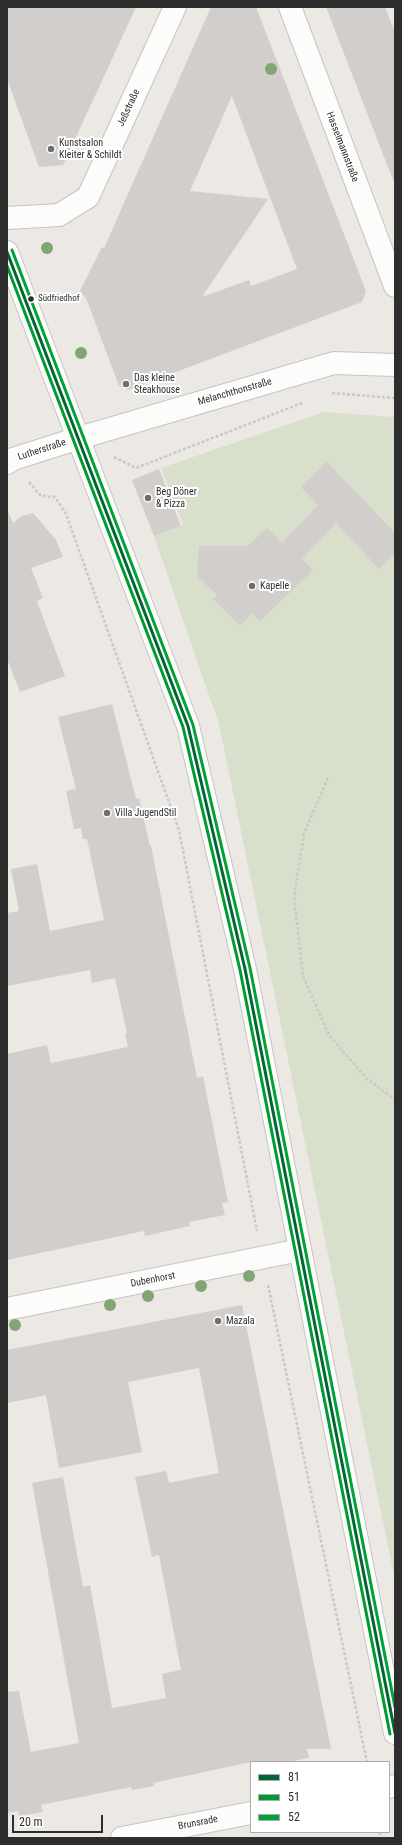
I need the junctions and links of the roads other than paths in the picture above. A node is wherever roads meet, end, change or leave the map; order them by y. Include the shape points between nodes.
1 (175, 7) edge
2 (290, 7) edge
3 (7, 218) edge
4 (7, 252) edge
5 (395, 286) edge
6 (395, 365) edge
7 (79, 438) junction
8 (10, 461) edge
9 (300, 1250) junction
10 (7, 1309) edge
11 (395, 1733) edge
12 (250, 1813) edge
13 (122, 1838) edge

1 - 3 street, Jeßstraße via 88,197 59,215
2 - 5 street, Hasselmannstraße
4 - 7 street
6 - 7 street, Melanchthonstraße via 334,363
7 - 8 street, Lutherstraße
7 - 9 street via 188,726 245,969
9 - 10 street, Dubenhorst
9 - 11 street
12 - 13 street, Brunsrade

